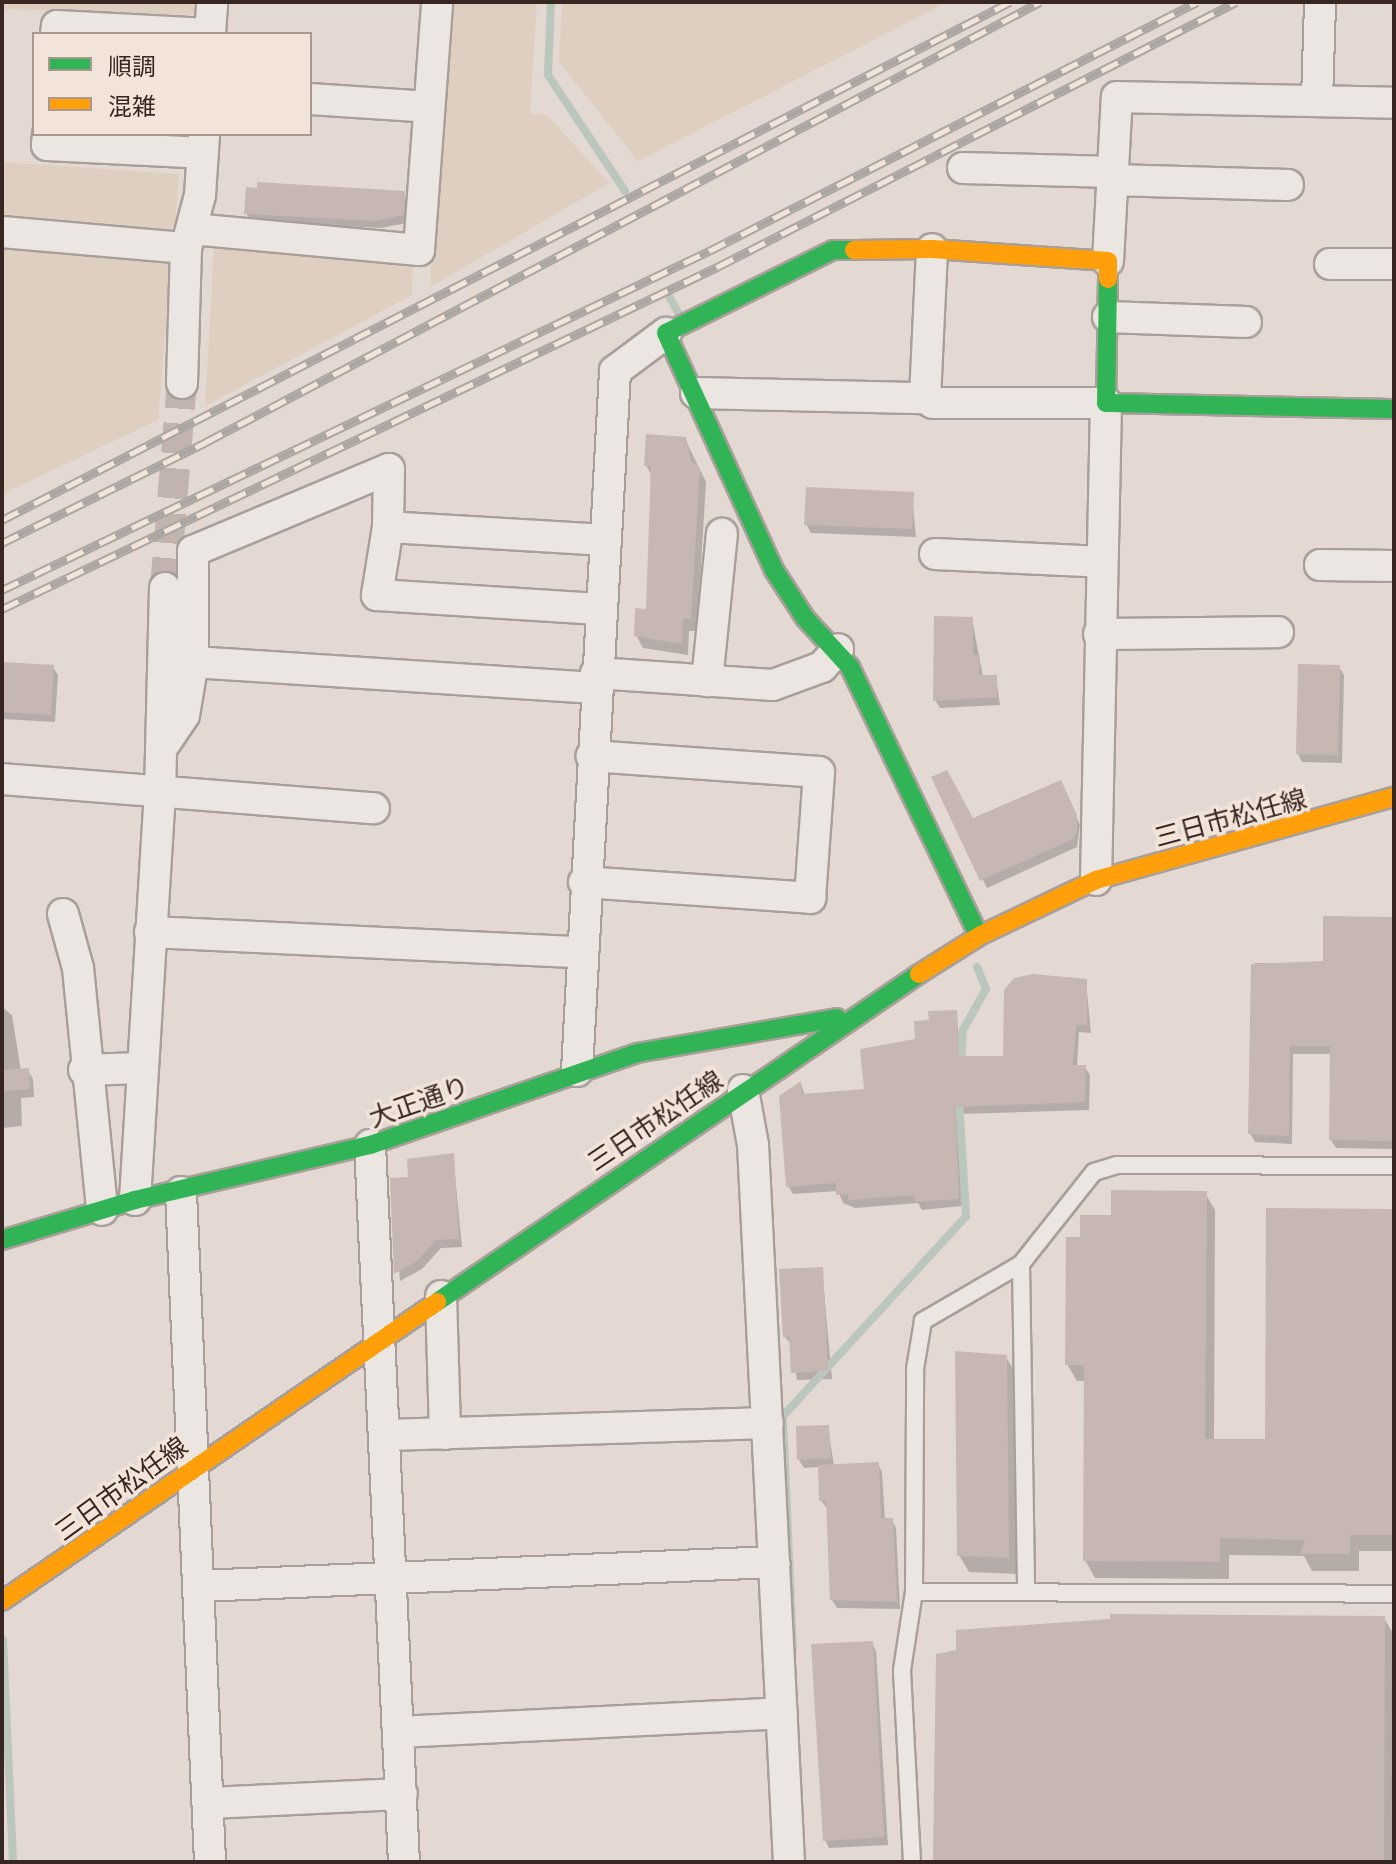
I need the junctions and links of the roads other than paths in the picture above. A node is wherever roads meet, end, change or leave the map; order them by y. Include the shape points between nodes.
1 (212, 2) edge
2 (437, 2) edge
3 (1320, 2) edge
4 (56, 32) edge
5 (171, 32) edge
6 (209, 32) edge
7 (312, 99) edge
8 (1317, 100) junction
9 (1394, 103) edge
10 (429, 107) junction
11 (48, 136) edge
12 (203, 144) edge
13 (963, 168) dead end
14 (1112, 176) junction
15 (1288, 185) dead end
16 (2, 232) edge
17 (189, 239) junction
18 (932, 249) junction
19 (1108, 261) junction
20 (1330, 264) dead end
21 (1394, 264) edge
22 (1108, 317) junction
23 (1246, 322) dead end
24 (666, 333) junction
25 (182, 383) tunnel mouth
26 (696, 393) junction
27 (925, 398) junction
28 (1106, 403) junction
29 (1394, 409) edge
30 (388, 527) junction
31 (722, 534) dead end
32 (604, 540) junction
33 (935, 554) dead end
34 (1102, 562) junction
35 (1320, 565) dead end
36 (1394, 566) edge
37 (165, 588) tunnel mouth
38 (600, 609) junction
39 (1278, 632) dead end
40 (1099, 634) junction
41 (838, 649) junction
42 (193, 662) junction
43 (596, 681) junction
44 (707, 681) junction
45 (161, 749) junction
46 (592, 756) junction
47 (2, 779) edge
48 (160, 793) junction
49 (1394, 797) edge
50 (374, 808) dead end
51 (1096, 880) junction
52 (584, 882) junction
53 (63, 914) dead end
54 (150, 932) junction
55 (979, 936) junction
56 (580, 952) junction
57 (853, 1015) junction
58 (141, 1068) junction
59 (84, 1070) junction
60 (577, 1071) junction
61 (743, 1090) junction
62 (370, 1145) junction
63 (1394, 1166) edge
64 (181, 1192) junction
65 (135, 1200) junction
66 (102, 1210) junction
67 (2, 1240) edge
68 (1021, 1264) junction
69 (441, 1296) junction
70 (381, 1337) junction
71 (768, 1423) junction
72 (445, 1434) junction
73 (387, 1435) junction
74 (194, 1467) junction
75 (775, 1562) junction
76 (392, 1578) junction
77 (199, 1586) junction
78 (914, 1592) junction
79 (1026, 1592) junction
80 (1394, 1594) edge
81 (2, 1601) edge
82 (782, 1713) junction
83 (398, 1732) junction
84 (402, 1794) junction
85 (208, 1803) junction
86 (210, 1862) edge
87 (404, 1862) edge
88 (789, 1862) edge
89 (912, 1862) edge

1 - 6 street
2 - 10 street
3 - 8 street
4 - 5 street via 57,26
7 - 10 street
8 - 9 street
8 - 14 street via 1117,97
10 - 17 street via 419,250
11 - 12 street via 47,145
12 - 17 street
13 - 14 street
14 - 15 street
14 - 19 street
16 - 17 street
17 - 25 street
18 - 19 street
18 - 24 street via 833,250
18 - 27 street
19 - 22 street
20 - 21 street
22 - 23 street
22 - 28 street
24 - 26 street
24 - 32 street via 615,371
26 - 27 street
26 - 41 street via 774,570 805,618
27 - 28 street via 933,403
28 - 29 street
28 - 34 street
30 - 32 street
30 - 38 street via 377,595
30 - 42 street via 389,469 193,551
31 - 44 street
32 - 38 street
33 - 34 street
34 - 40 street
35 - 36 street
37 - 45 street
38 - 43 street
39 - 40 street
40 - 51 street
41 - 44 street via 822,667 773,685
41 - 55 street
42 - 43 street
42 - 45 street via 184,715
43 - 44 street
43 - 46 street
45 - 48 street
46 - 52 street
46 - 52 street via 819,772 810,898
47 - 48 street
48 - 50 street
48 - 54 street
49 - 51 street, 三日市松任線
51 - 55 street, 三日市松任線
52 - 56 street
53 - 59 street via 78,968
54 - 56 street
54 - 58 street
55 - 57 street, 三日市松任線
56 - 60 street
57 - 60 street, 大正通り via 637,1053
57 - 61 street, 三日市松任線
58 - 59 street
58 - 65 street
59 - 66 street
60 - 62 street, 大正通り
61 - 69 street, 三日市松任線
61 - 71 street via 753,1145
62 - 64 street, 大正通り
62 - 70 street
63 - 68 lane via 1117,1165 1094,1172
64 - 65 street, 大正通り
64 - 74 street
65 - 66 street, 大正通り
66 - 67 street, 大正通り
68 - 78 lane via 923,1321 915,1369
68 - 79 lane
69 - 70 street, 三日市松任線
69 - 72 street
70 - 73 street
70 - 74 street, 三日市松任線
71 - 72 street
71 - 75 street
72 - 73 street
73 - 76 street
74 - 77 street
74 - 81 street, 三日市松任線
75 - 76 street
75 - 82 street
76 - 77 street
76 - 83 street
77 - 85 street
78 - 79 lane
78 - 89 lane via 902,1670
79 - 80 lane
82 - 83 street
82 - 88 street
83 - 84 street
84 - 85 street
84 - 87 street
85 - 86 street

